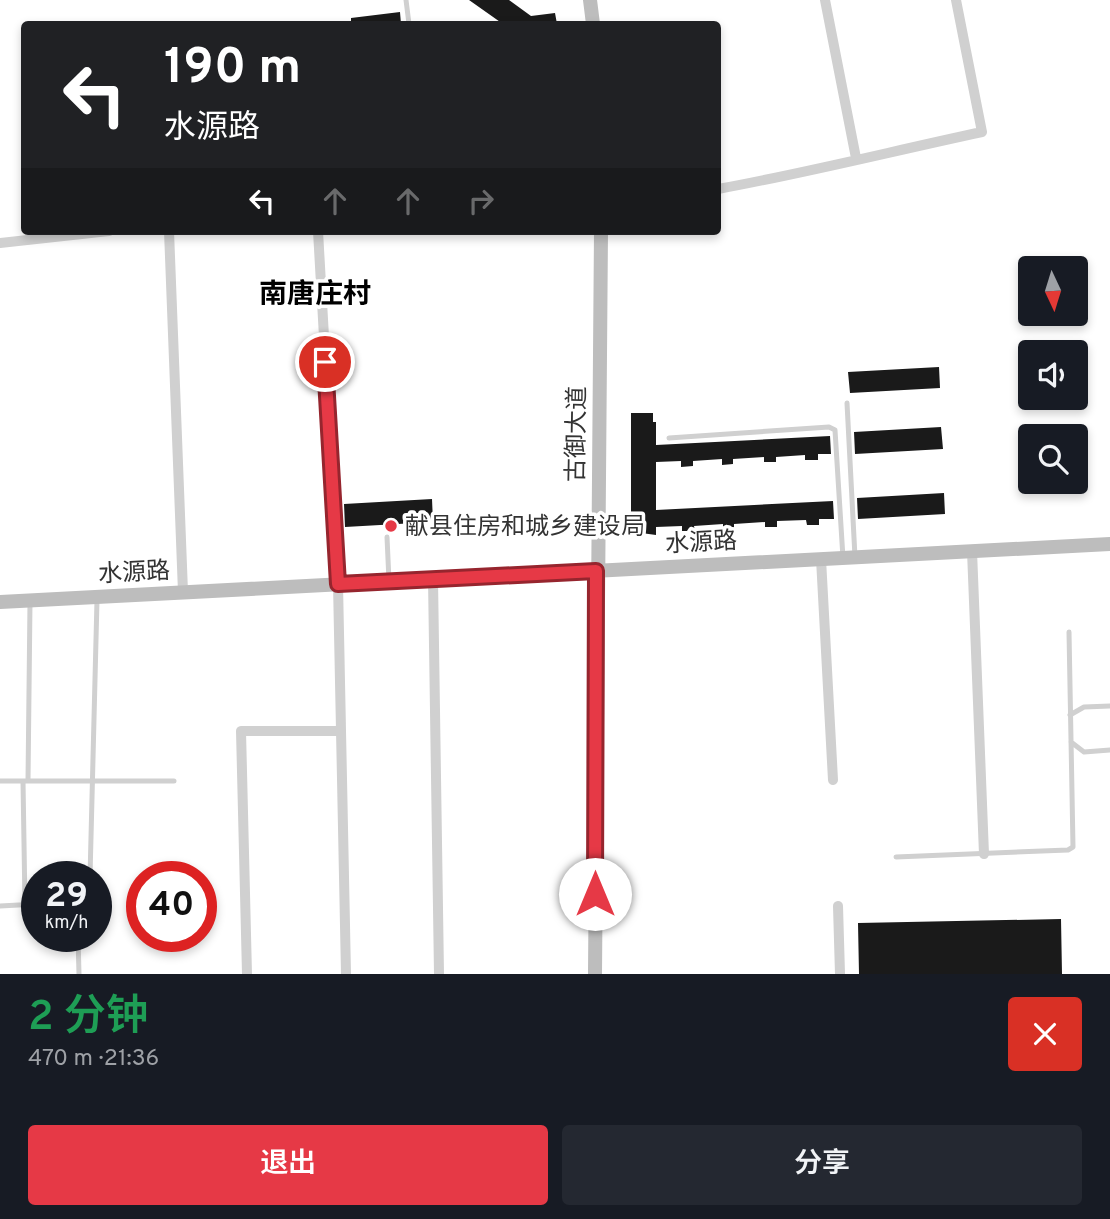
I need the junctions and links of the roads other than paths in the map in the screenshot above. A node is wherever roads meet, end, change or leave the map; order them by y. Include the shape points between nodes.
1 (406, 0) edge
2 (590, 0) edge
3 (825, 0) edge
4 (956, 0) edge
5 (409, 21) edge
6 (593, 21) edge
7 (856, 158) junction
8 (721, 189) edge
9 (73, 235) edge
10 (169, 235) edge
11 (318, 235) edge
12 (601, 235) edge
13 (0, 243) edge
14 (847, 404) dead end
15 (669, 438) dead end
16 (387, 537) dead end
17 (1110, 544) edge
18 (972, 551) junction
19 (849, 558) junction
20 (821, 559) junction
21 (596, 571) junction
22 (433, 579) junction
23 (389, 582) junction
24 (338, 584) junction
25 (183, 592) junction
26 (97, 597) junction
27 (30, 600) junction
28 (0, 602) edge
29 (1069, 632) dead end
30 (1110, 706) edge
31 (1070, 715) junction
32 (340, 731) junction
33 (1071, 742) junction
34 (1110, 750) edge
35 (833, 780) dead end
36 (0, 781) edge
37 (26, 781) junction
38 (93, 781) junction
39 (174, 781) dead end
40 (984, 854) junction
41 (896, 857) dead end
42 (25, 861) edge
43 (90, 861) edge
44 (21, 905) edge
45 (0, 906) edge
46 (838, 906) dead end
47 (78, 952) edge
48 (79, 974) edge
49 (247, 974) edge
50 (346, 974) edge
51 (439, 974) edge
52 (595, 974) edge
53 (840, 974) edge

1 - 5 lane
2 - 6 street
3 - 7 street
4 - 7 street via 982,132
7 - 8 street
9 - 13 street
10 - 25 street
11 - 24 street
12 - 21 street, 古御大道
14 - 19 lane
15 - 19 lane via 835,430
16 - 23 lane
17 - 18 street, 水源路
18 - 19 street, 水源路
18 - 40 street
19 - 20 street, 水源路
20 - 21 street, 水源路
20 - 35 street
21 - 22 street, 水源路
21 - 52 street, 古御大道
22 - 23 street, 水源路
22 - 51 street
23 - 24 street, 水源路
24 - 25 street, 水源路
24 - 32 street
25 - 26 street, 水源路
26 - 27 street, 水源路
26 - 38 lane
27 - 28 street, 水源路
27 - 37 lane
29 - 31 lane
30 - 31 lane via 1084,707
31 - 33 lane
32 - 49 street via 241,731
32 - 50 street
33 - 34 lane via 1084,752
33 - 40 lane via 1073,847
36 - 37 lane
37 - 38 lane
37 - 42 lane
38 - 39 lane
38 - 43 lane
40 - 41 lane
44 - 45 lane
46 - 53 street
47 - 48 lane

